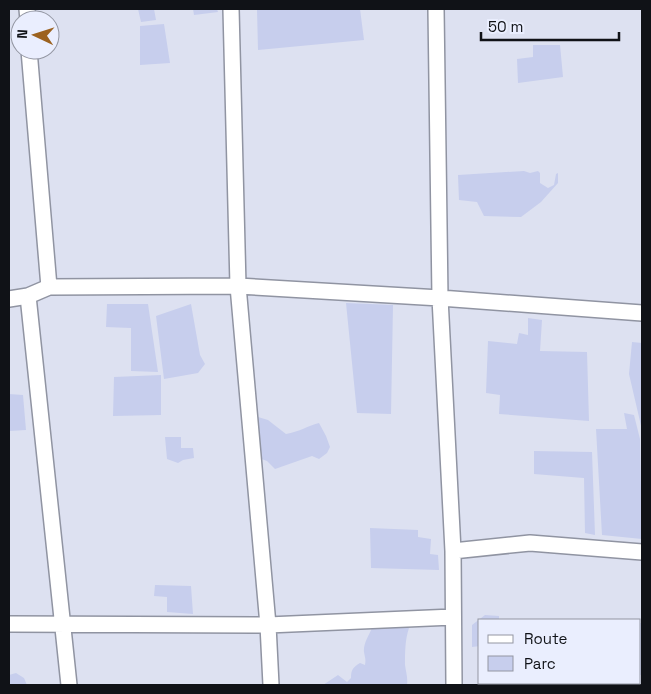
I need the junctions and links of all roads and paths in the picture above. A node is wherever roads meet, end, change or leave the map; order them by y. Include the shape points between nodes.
1 (231, 9) edge
2 (436, 9) edge
3 (30, 60) edge
4 (238, 286) junction
5 (49, 287) junction
6 (28, 296) junction
7 (440, 298) junction
8 (9, 299) edge
9 (642, 313) edge
10 (453, 551) junction
11 (642, 552) edge
12 (453, 617) junction
13 (9, 624) edge
14 (64, 624) junction
15 (268, 625) junction
16 (69, 685) edge
17 (271, 685) edge
18 (454, 685) edge

1 - 4 street
2 - 7 street
3 - 5 street
4 - 5 street
4 - 7 street
4 - 15 street
5 - 6 street
6 - 8 street
6 - 14 street
7 - 9 street
7 - 10 street
10 - 11 street via 530,543
10 - 12 street
12 - 15 street
12 - 18 street
13 - 14 street
14 - 15 street
14 - 16 street
15 - 17 street

